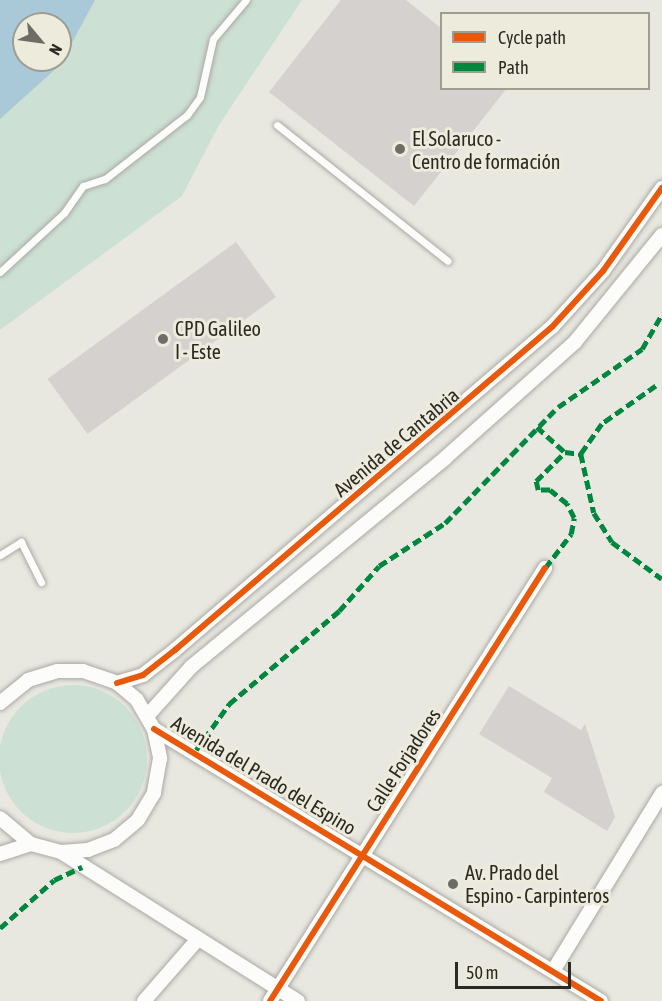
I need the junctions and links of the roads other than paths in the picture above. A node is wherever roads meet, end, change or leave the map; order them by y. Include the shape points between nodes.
1 (246, 0) edge
2 (277, 125) dead end
3 (662, 188) edge
4 (662, 235) edge
5 (448, 261) dead end
6 (0, 272) edge
7 (0, 555) edge
8 (545, 568) dead end
9 (41, 582) dead end
10 (117, 683) junction
11 (0, 703) edge
12 (148, 715) junction
13 (154, 729) junction
14 (662, 793) edge
15 (0, 818) edge
16 (32, 844) junction
17 (61, 852) junction
18 (362, 853) junction
19 (0, 854) edge
20 (198, 939) junction
21 (553, 971) junction
22 (278, 988) junction
23 (144, 1001) edge
24 (270, 1001) edge
25 (298, 1001) edge
26 (601, 1001) edge

1 - 6 lane via 213,39 200,97 187,115 105,179 83,186 64,213
2 - 5 lane
3 - 10 street, Avenida de Cantabria via 603,271 552,327 175,650 143,675
4 - 12 street via 575,342 445,458 191,667
7 - 9 lane via 21,542
8 - 18 street, Calle Forjadores
10 - 11 street via 84,671 57,671 28,680
10 - 12 street
12 - 13 street
13 - 17 street via 158,770 154,793 138,820 114,840 88,850
13 - 18 street, Avenida del Prado del Espino
14 - 21 street
15 - 16 street
16 - 17 street
16 - 19 street
17 - 20 street
18 - 21 street, Avenida del Prado del Espino
18 - 22 street, Calle Forjadores
20 - 22 street
20 - 23 street
21 - 26 street, Avenida del Prado del Espino
22 - 24 street, Calle Forjadores
22 - 25 street

